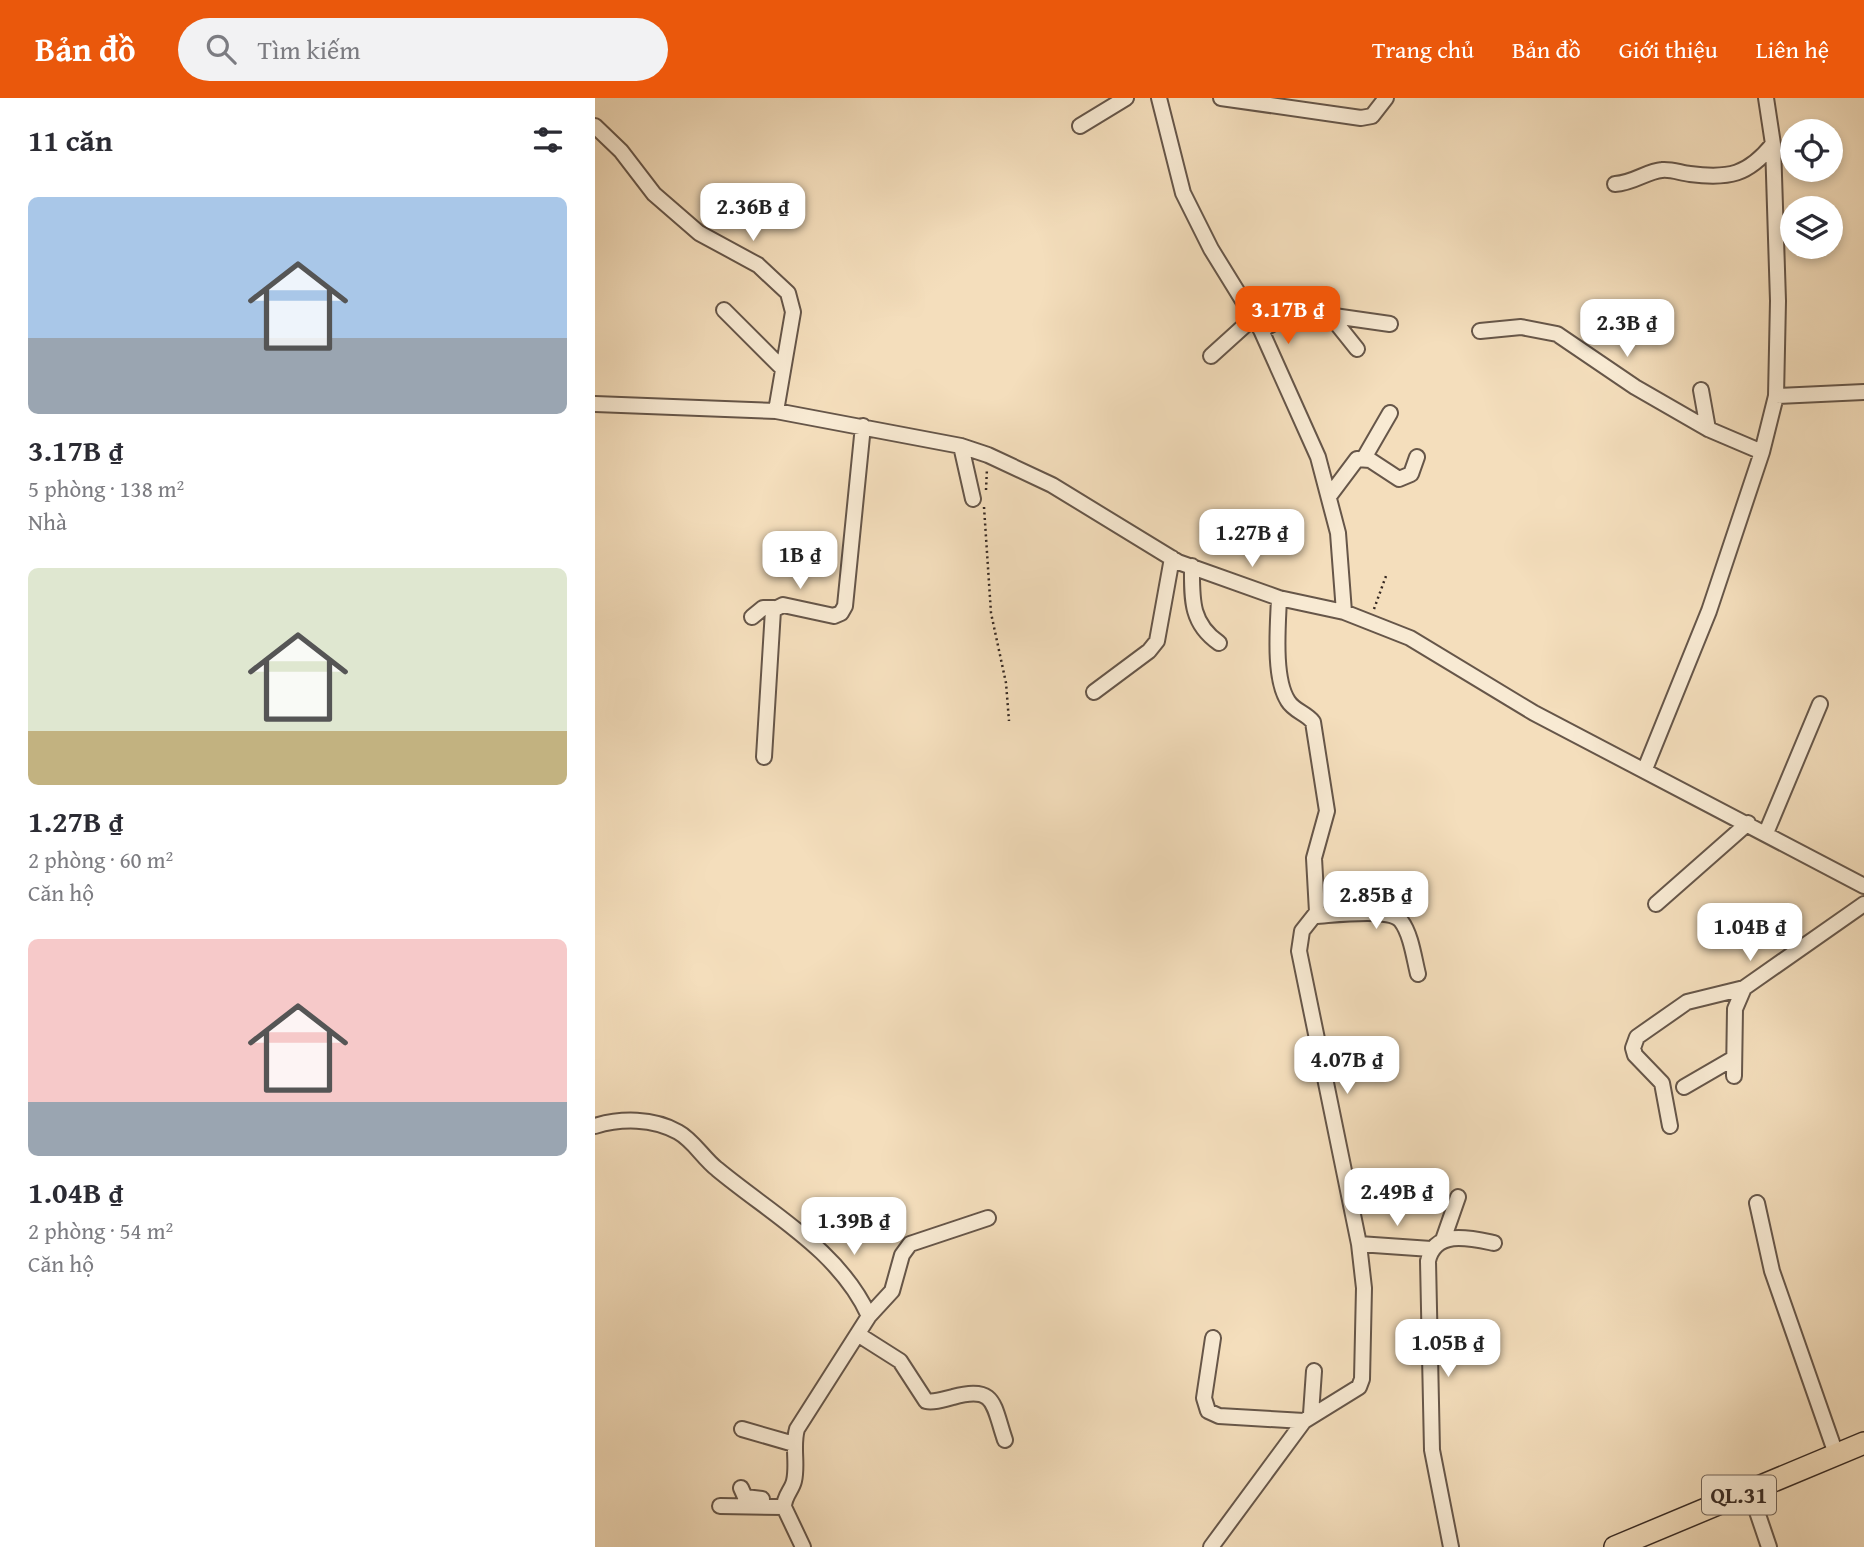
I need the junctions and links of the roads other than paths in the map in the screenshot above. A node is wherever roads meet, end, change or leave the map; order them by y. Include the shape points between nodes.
1 (1126, 98) edge
2 (1159, 98) edge
3 (1221, 98) edge
4 (1386, 98) edge
5 (1766, 98) edge
6 (595, 126) edge
7 (1080, 126) dead end
8 (1773, 144) junction
9 (1615, 184) dead end
10 (724, 310) dead end
11 (1329, 314) junction
12 (1257, 324) junction
13 (1390, 324) dead end
14 (1481, 331) dead end
15 (1357, 349) dead end
16 (1211, 356) dead end
17 (782, 369) junction
18 (1701, 390) dead end
19 (1864, 392) edge
20 (1776, 396) junction
21 (595, 404) edge
22 (776, 411) junction
23 (1390, 413) dead end
24 (863, 426) junction
25 (1708, 429) junction
26 (961, 446) junction
27 (1762, 452) junction
28 (1417, 457) dead end
29 (1364, 458) junction
30 (1329, 495) junction
31 (981, 499) road end
32 (1172, 558) junction
33 (1192, 566) junction
34 (1279, 598) junction
35 (774, 608) junction
36 (1344, 612) junction
37 (752, 617) dead end
38 (1219, 643) dead end
39 (1094, 692) dead end
40 (1820, 704) dead end
41 (764, 757) dead end
42 (1645, 769) junction
43 (1748, 823) junction
44 (1766, 833) junction
45 (1864, 887) edge
46 (1656, 904) dead end
47 (1864, 904) edge
48 (1315, 916) junction
49 (1418, 974) dead end
50 (1744, 988) junction
51 (1734, 1058) junction
52 (1734, 1076) dead end
53 (1684, 1087) dead end
54 (595, 1126) edge
55 (1670, 1126) dead end
56 (1458, 1197) dead end
57 (1757, 1203) dead end
58 (988, 1218) dead end
59 (1494, 1243) dead end
60 (1359, 1244) junction
61 (1437, 1244) junction
62 (869, 1316) junction
63 (859, 1335) junction
64 (1213, 1338) dead end
65 (1314, 1371) dead end
66 (1308, 1418) junction
67 (742, 1429) dead end
68 (1005, 1440) dead end
69 (1864, 1443) edge
70 (794, 1444) junction
71 (1836, 1454) junction
72 (741, 1488) dead end
73 (1750, 1491) junction
74 (720, 1506) dead end
75 (777, 1507) junction
76 (803, 1547) edge
77 (1211, 1547) edge
78 (1451, 1547) edge
79 (1615, 1547) edge
80 (1769, 1547) edge

1 - 7 street
2 - 12 street via 1183,193
3 - 4 street via 1361,118 1372,116
5 - 8 street
6 - 17 street via 654,194 699,233 758,265 785,289 793,312
8 - 9 street via 1742,172 1706,176 1661,170
8 - 20 street
10 - 17 street
11 - 12 street via 1296,313
11 - 13 street
11 - 15 street
12 - 16 street
12 - 30 street via 1318,457
14 - 25 street via 1521,327 1557,334
17 - 22 street
18 - 25 street
19 - 20 street
20 - 27 street
21 - 22 street
22 - 24 street
23 - 29 street
24 - 26 street
24 - 35 street via 843,611 834,616 783,605
25 - 27 street
26 - 31 street
26 - 32 street via 1052,485
27 - 42 street via 1709,611
28 - 29 street via 1411,474 1399,479
29 - 30 street via 1355,461
30 - 36 street via 1338,533
32 - 33 street
32 - 39 street via 1157,641
33 - 34 street
33 - 38 street via 1195,617 1206,635
34 - 36 street
34 - 48 street via 1284,693 1292,707 1313,722 1326,802 1326,819 1314,858
35 - 37 street via 763,608
35 - 41 street
36 - 42 street via 1410,638 1534,713
40 - 44 street
42 - 43 street
43 - 44 street
43 - 46 street
44 - 45 street
47 - 50 street
48 - 49 street via 1388,913 1397,917
48 - 60 street via 1302,931 1299,951
50 - 51 street via 1736,1003
50 - 55 street via 1688,1003 1637,1037 1635,1055 1662,1083
51 - 52 street
51 - 53 street
54 - 62 street via 628,1120 682,1134 714,1167 834,1262 852,1283
56 - 61 street
57 - 71 street via 1772,1271
58 - 62 street via 910,1244 902,1255 892,1291
59 - 61 street via 1468,1238
60 - 61 street
60 - 66 street via 1364,1288 1362,1379 1359,1387
61 - 78 street via 1428,1261 1432,1450
62 - 63 street
63 - 68 street via 900,1361 926,1401 972,1392 985,1394
63 - 70 street via 797,1429
64 - 66 street via 1204,1398 1209,1411 1219,1416
65 - 66 street
66 - 77 street
67 - 70 street
69 - 71 highway, QL.31
70 - 75 street via 794,1483
71 - 73 highway, QL.31
72 - 75 street via 745,1497 760,1498
73 - 79 highway, QL.31
73 - 80 street
74 - 75 street
75 - 76 street

